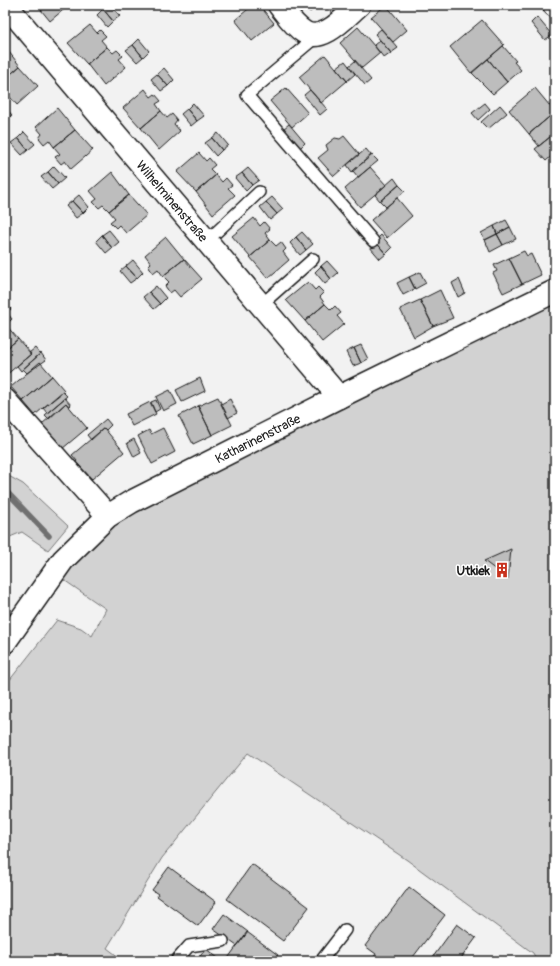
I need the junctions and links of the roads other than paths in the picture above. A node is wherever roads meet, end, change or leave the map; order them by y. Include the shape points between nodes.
1 (279, 5) edge
2 (359, 5) edge
3 (8, 14) edge
4 (317, 36) junction
5 (259, 192) dead end
6 (207, 241) junction
7 (374, 241) dead end
8 (313, 259) dead end
9 (555, 292) edge
10 (261, 305) junction
11 (339, 397) junction
12 (5, 400) edge
13 (108, 516) junction
14 (5, 642) edge
15 (345, 930) dead end
16 (222, 941) dead end
17 (176, 961) edge
18 (321, 961) edge

1 - 4 street via 297,27 306,34
2 - 4 street via 327,32
3 - 6 street, Wilhelminenstraße
4 - 7 lane via 247,94
5 - 6 lane
6 - 10 street, Wilhelminenstraße
8 - 10 lane
9 - 11 street, Katharinenstraße
10 - 11 street, Wilhelminenstraße
11 - 13 street, Katharinenstraße
12 - 13 street
13 - 14 street, Katharinenstraße via 63,560
15 - 18 lane
16 - 17 lane via 188,946

